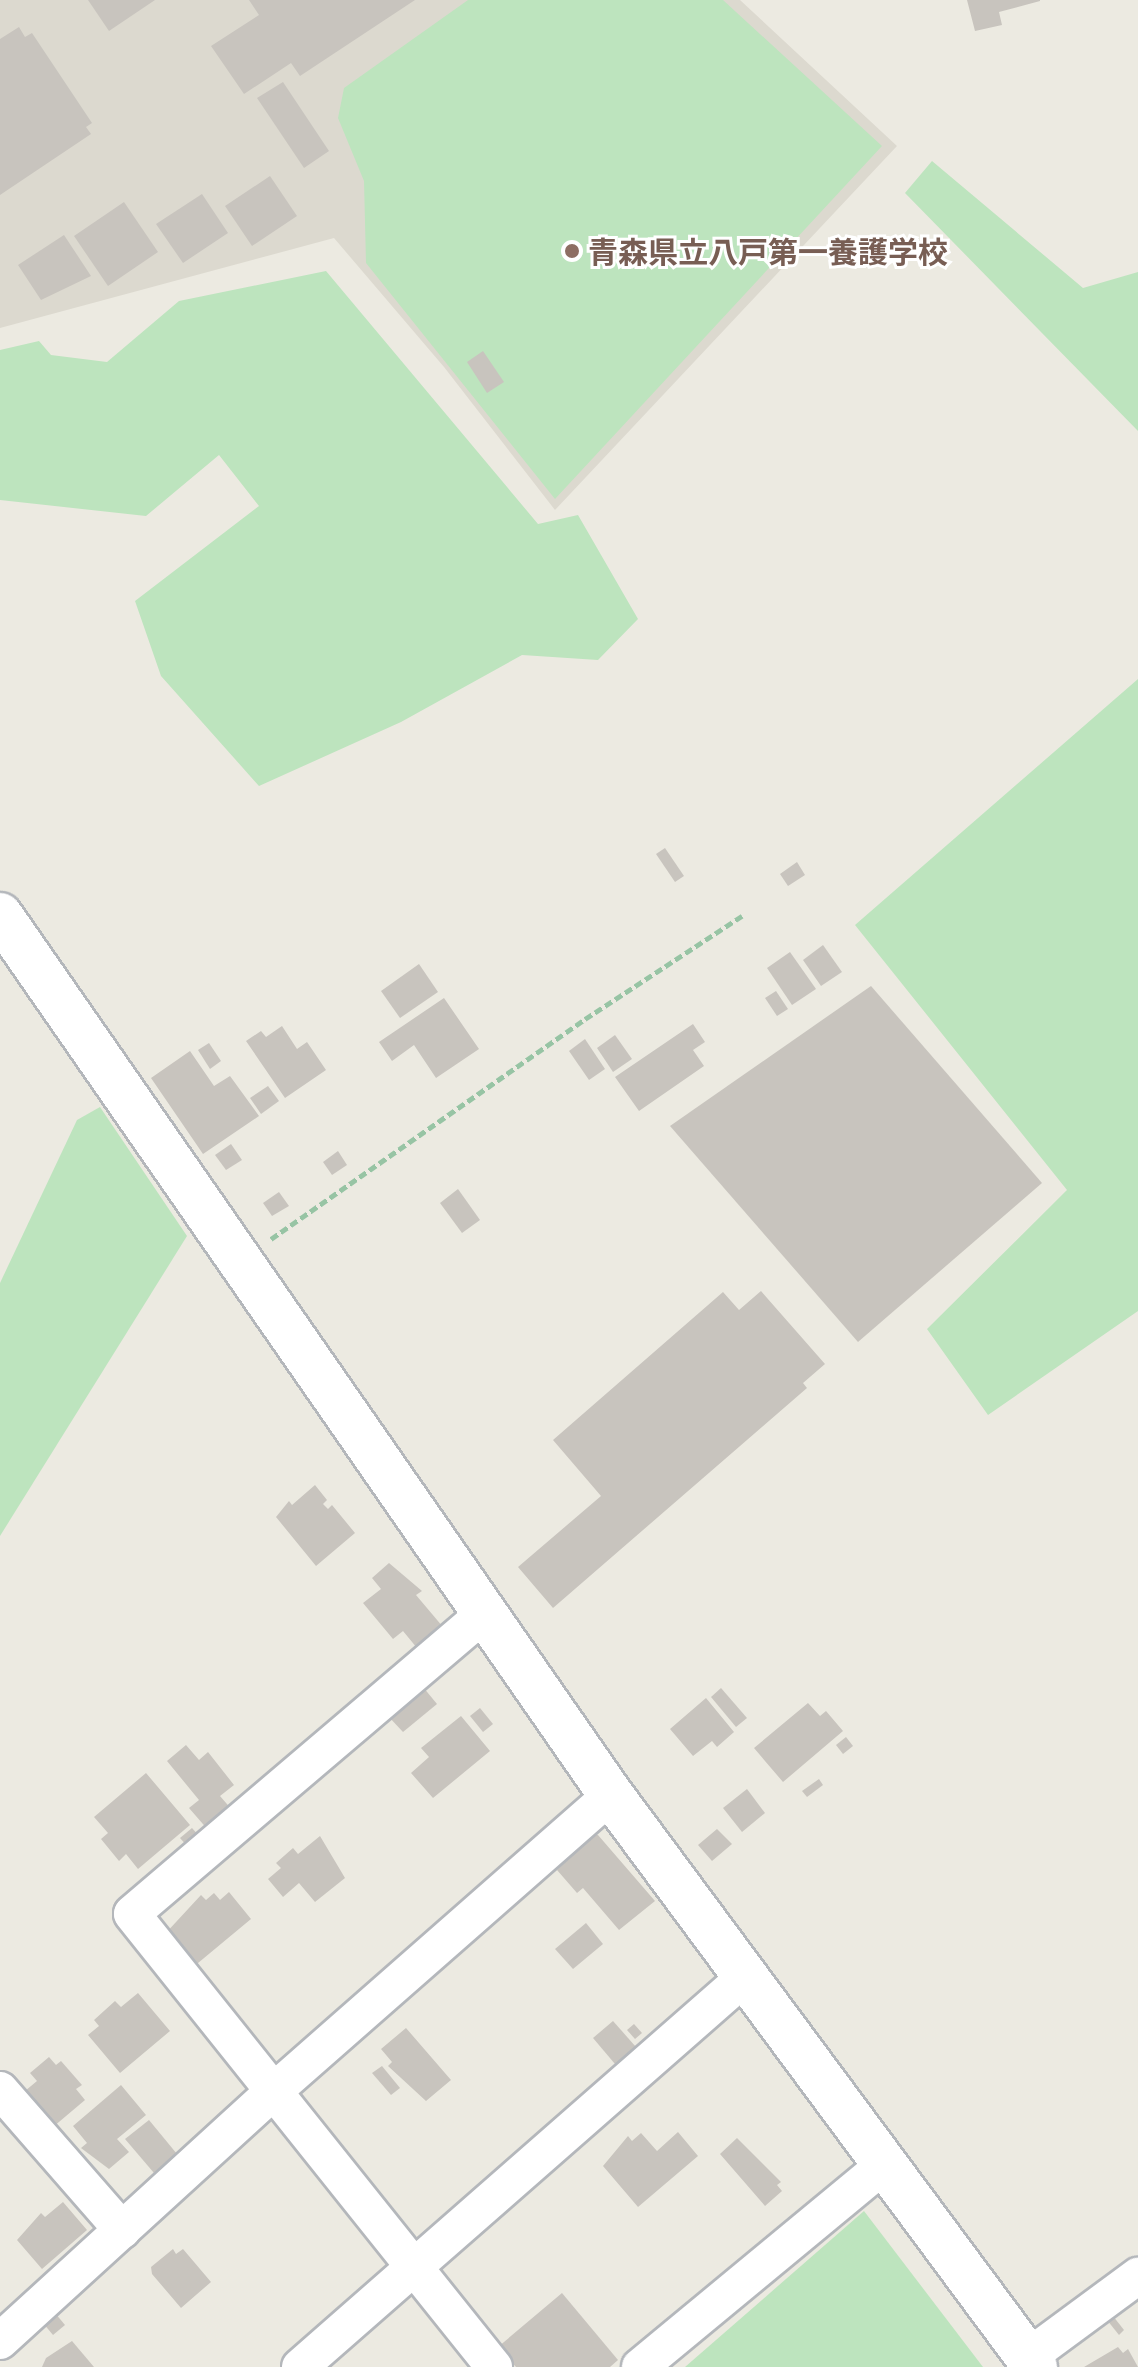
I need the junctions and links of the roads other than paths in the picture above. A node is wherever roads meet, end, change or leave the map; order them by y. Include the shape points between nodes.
1 (0, 915) edge
2 (484, 1614) junction
3 (611, 1795) junction
4 (745, 1977) junction
5 (0, 2090) edge
6 (274, 2091) junction
7 (883, 2166) junction
8 (122, 2230) junction
9 (413, 2264) junction
10 (1138, 2276) edge
11 (0, 2341) edge
12 (1032, 2362) edge
13 (300, 2367) edge
14 (494, 2367) edge
15 (640, 2367) edge

1 - 2 street
2 - 3 street
2 - 6 street via 132,1914
3 - 4 street
3 - 6 street
4 - 7 street
4 - 9 street
5 - 8 street
6 - 8 street
6 - 9 street
7 - 12 street
7 - 15 street
8 - 11 street
9 - 13 street
9 - 14 street
10 - 12 street

